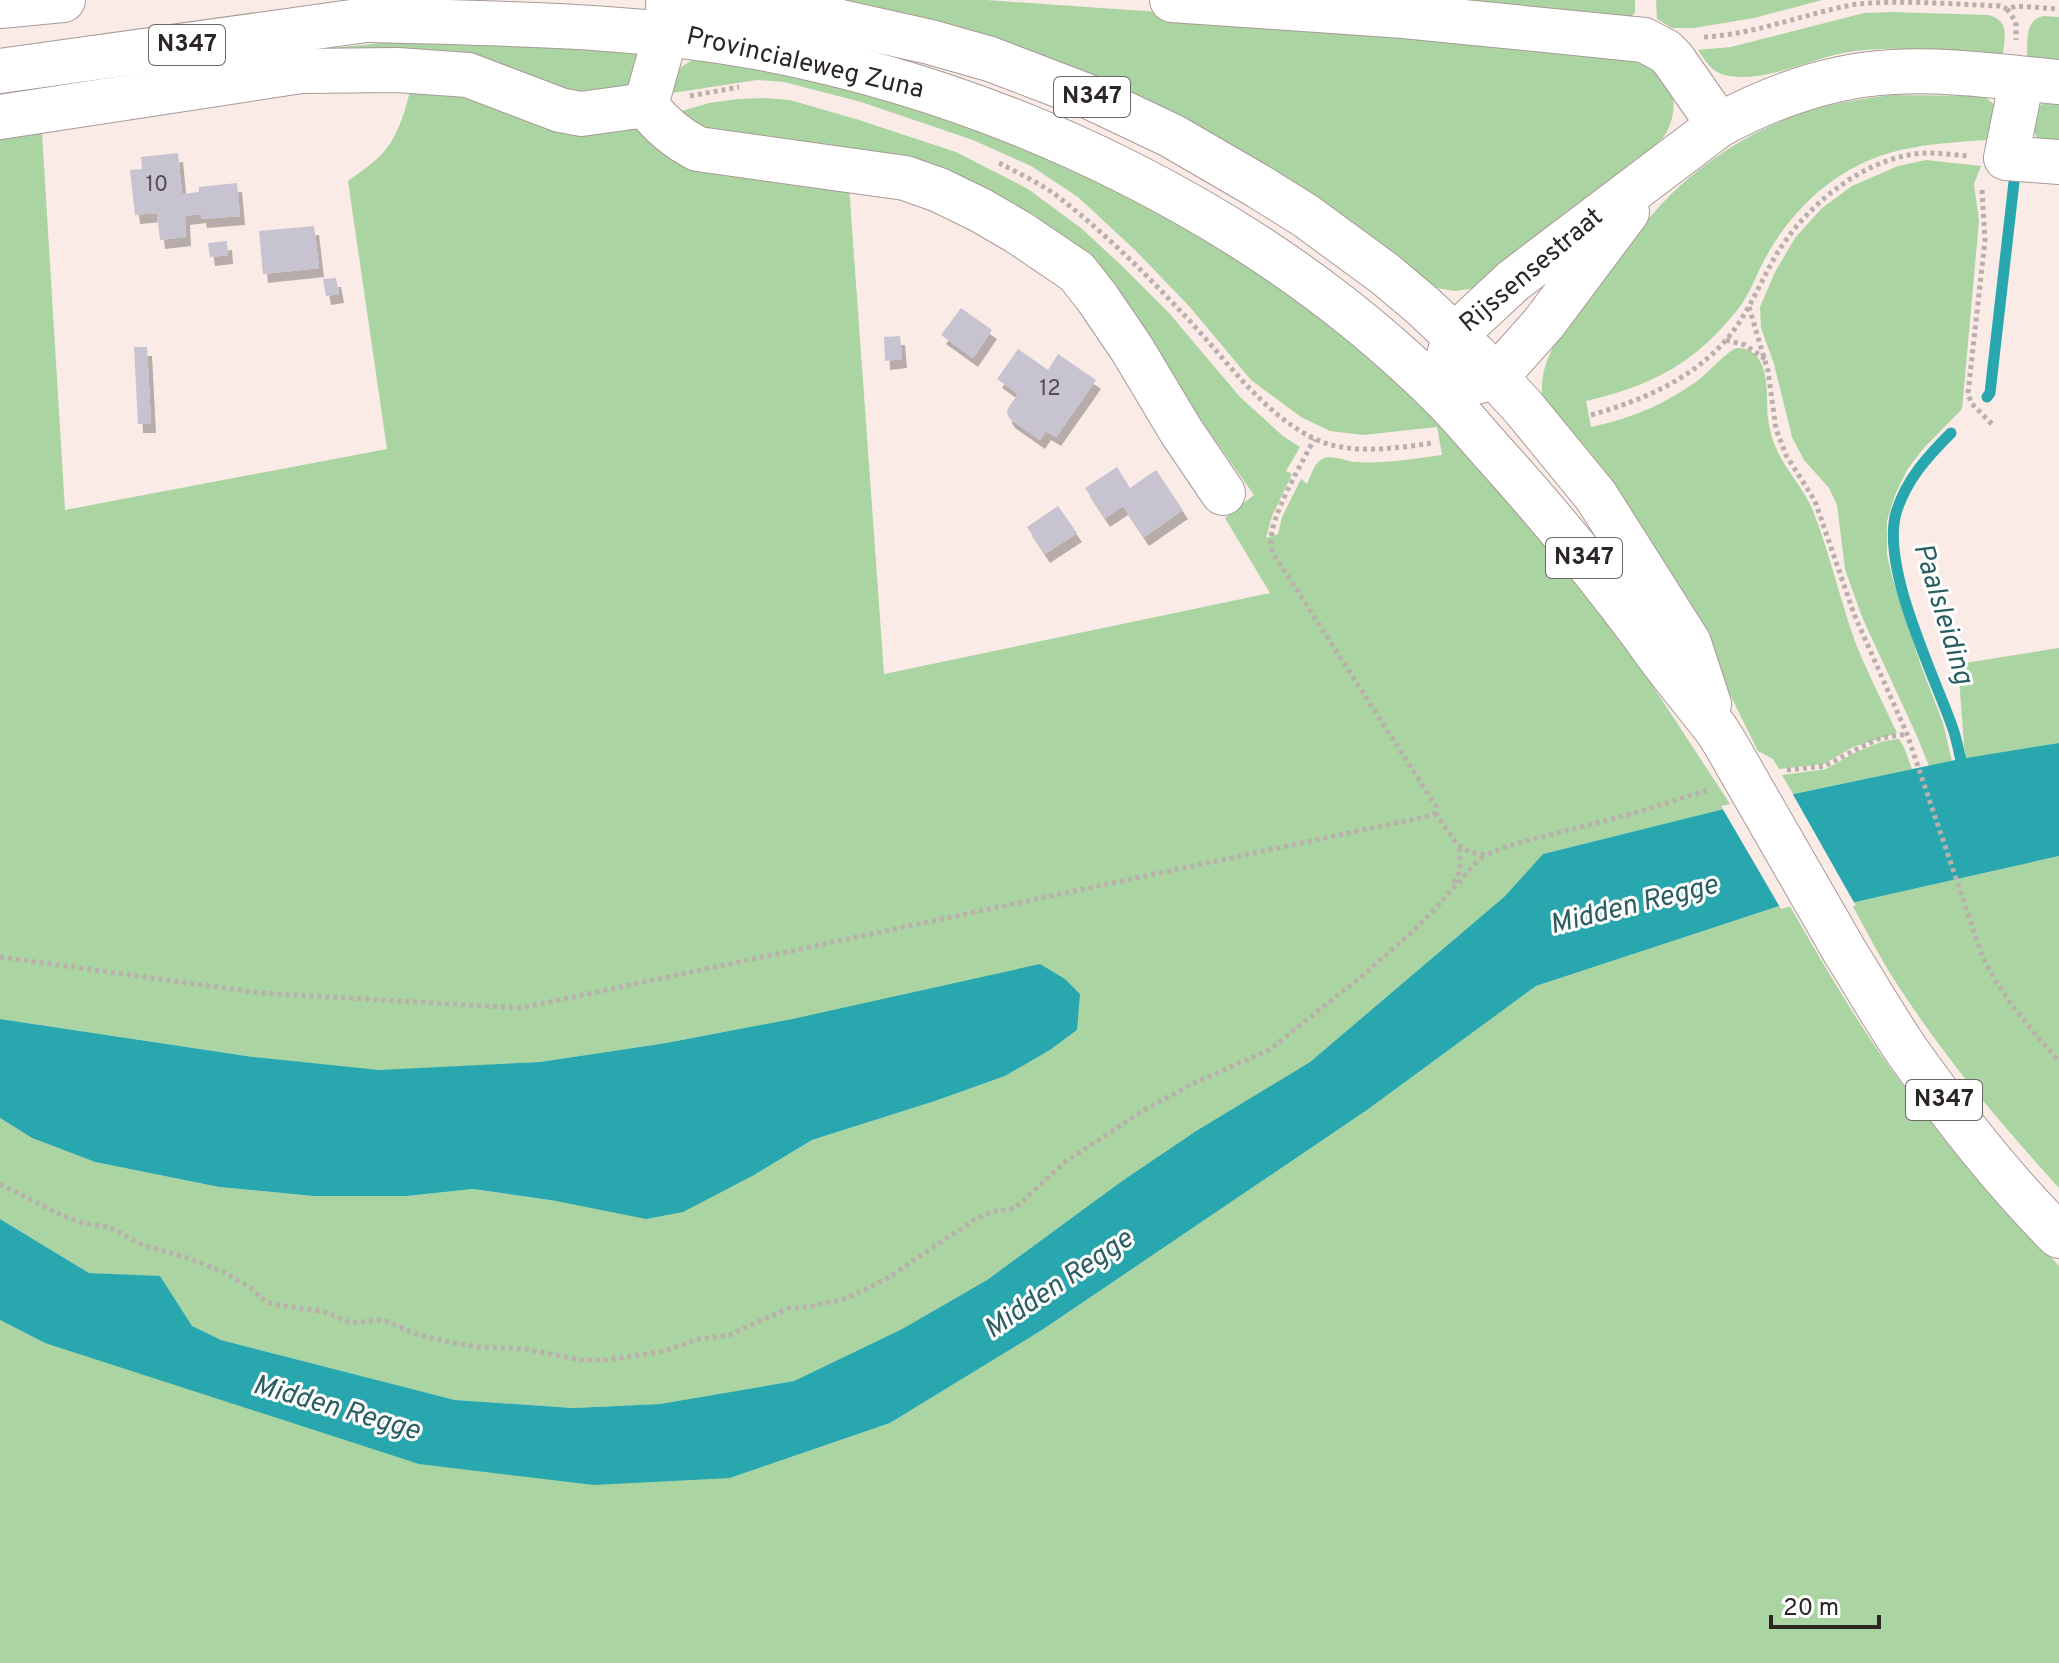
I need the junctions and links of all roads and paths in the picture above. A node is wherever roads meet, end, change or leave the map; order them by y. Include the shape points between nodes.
1 (499, 0) edge
2 (1172, 0) edge
3 (2054, 0) edge
4 (2056, 8) edge
5 (668, 11) edge
6 (374, 20) junction
7 (1703, 38) dead end
8 (0, 71) edge
9 (2013, 78) junction
10 (2059, 82) edge
11 (646, 105) junction
12 (0, 117) edge
13 (1719, 125) junction
14 (2006, 158) junction
15 (2059, 162) edge
16 (1657, 172) junction
17 (1749, 307) junction
18 (1455, 335) junction
19 (1726, 340) junction
20 (1766, 360) junction
21 (1496, 377) junction
22 (1438, 392) junction
23 (1591, 415) dead end
24 (1992, 424) dead end
25 (1437, 443) dead end
26 (1223, 493) dead end
27 (1718, 733) junction
28 (1907, 734) junction
29 (1786, 771) dead end
30 (1725, 780) junction
31 (1435, 813) junction
32 (1458, 845) junction
33 (1486, 855) junction
34 (1449, 893) junction
35 (0, 957) edge
36 (2059, 1061) edge
37 (0, 1184) edge
38 (2059, 1236) edge

1 - 6 main road, Provincialeweg Zuna / N347
2 - 13 main road via 1644,40 1680,66
3 - 4 path
4 - 7 path via 1867,3
5 - 6 main road, Provincialeweg Zuna / N347 via 510,25
5 - 11 main road
5 - 18 main road, Provincialeweg Zuna / N347 via 760,8 861,25 990,59 1092,98 1199,151 1306,216
5 - 22 main road, Provincialeweg Zuna / N347 via 762,48 940,94 1080,149 1167,194 1297,275
6 - 8 main road, Provincialeweg Zuna / N347
9 - 10 main road, Rijssensestraat
9 - 13 main road, Rijssensestraat via 1946,72 1849,77 1784,95
9 - 14 main road via 2018,99
11 - 12 main road via 581,114 468,75 301,71
11 - 26 main road via 666,129 698,149 905,178 1018,232 1077,272
13 - 16 main road, Rijssensestraat
14 - 15 main road
14 - 17 path via 1925,153 1885,162 1843,183 1794,227
14 - 24 path via 1984,172 1982,183 1985,240 1968,393
16 - 18 main road, Rijssensestraat via 1513,281
16 - 21 main road, Rijssensestraat via 1544,323
17 - 19 path
17 - 20 path
18 - 21 main road, Provincialeweg Zuna / N347
18 - 22 main road, Rijssensestraat
19 - 20 path via 1745,345
19 - 23 path via 1663,389
20 - 28 path via 1779,438 1815,501 1854,614
21 - 22 main road
21 - 27 main road, N347 via 1596,496 1689,643
22 - 27 main road, N347 via 1606,583
25 - 31 path via 1363,449 1314,439 1277,513 1271,540 1436,806
27 - 30 main road, N347
28 - 29 path via 1881,738 1825,766
28 - 36 path via 1983,958 1995,982
30 - 33 path via 1638,812
30 - 38 main road, N347, bridge via 1906,1049 1975,1142
31 - 32 path
31 - 35 path via 521,1008 261,993
32 - 33 path
32 - 34 path via 1458,877
33 - 34 path
34 - 37 path via 1362,976 1269,1050 1144,1110 1065,1162 1015,1208 977,1218 886,1279 847,1298 789,1308 729,1335 664,1351 580,1360 450,1342 386,1321 351,1323 325,1312 272,1304 223,1272 143,1245 109,1227 61,1215

